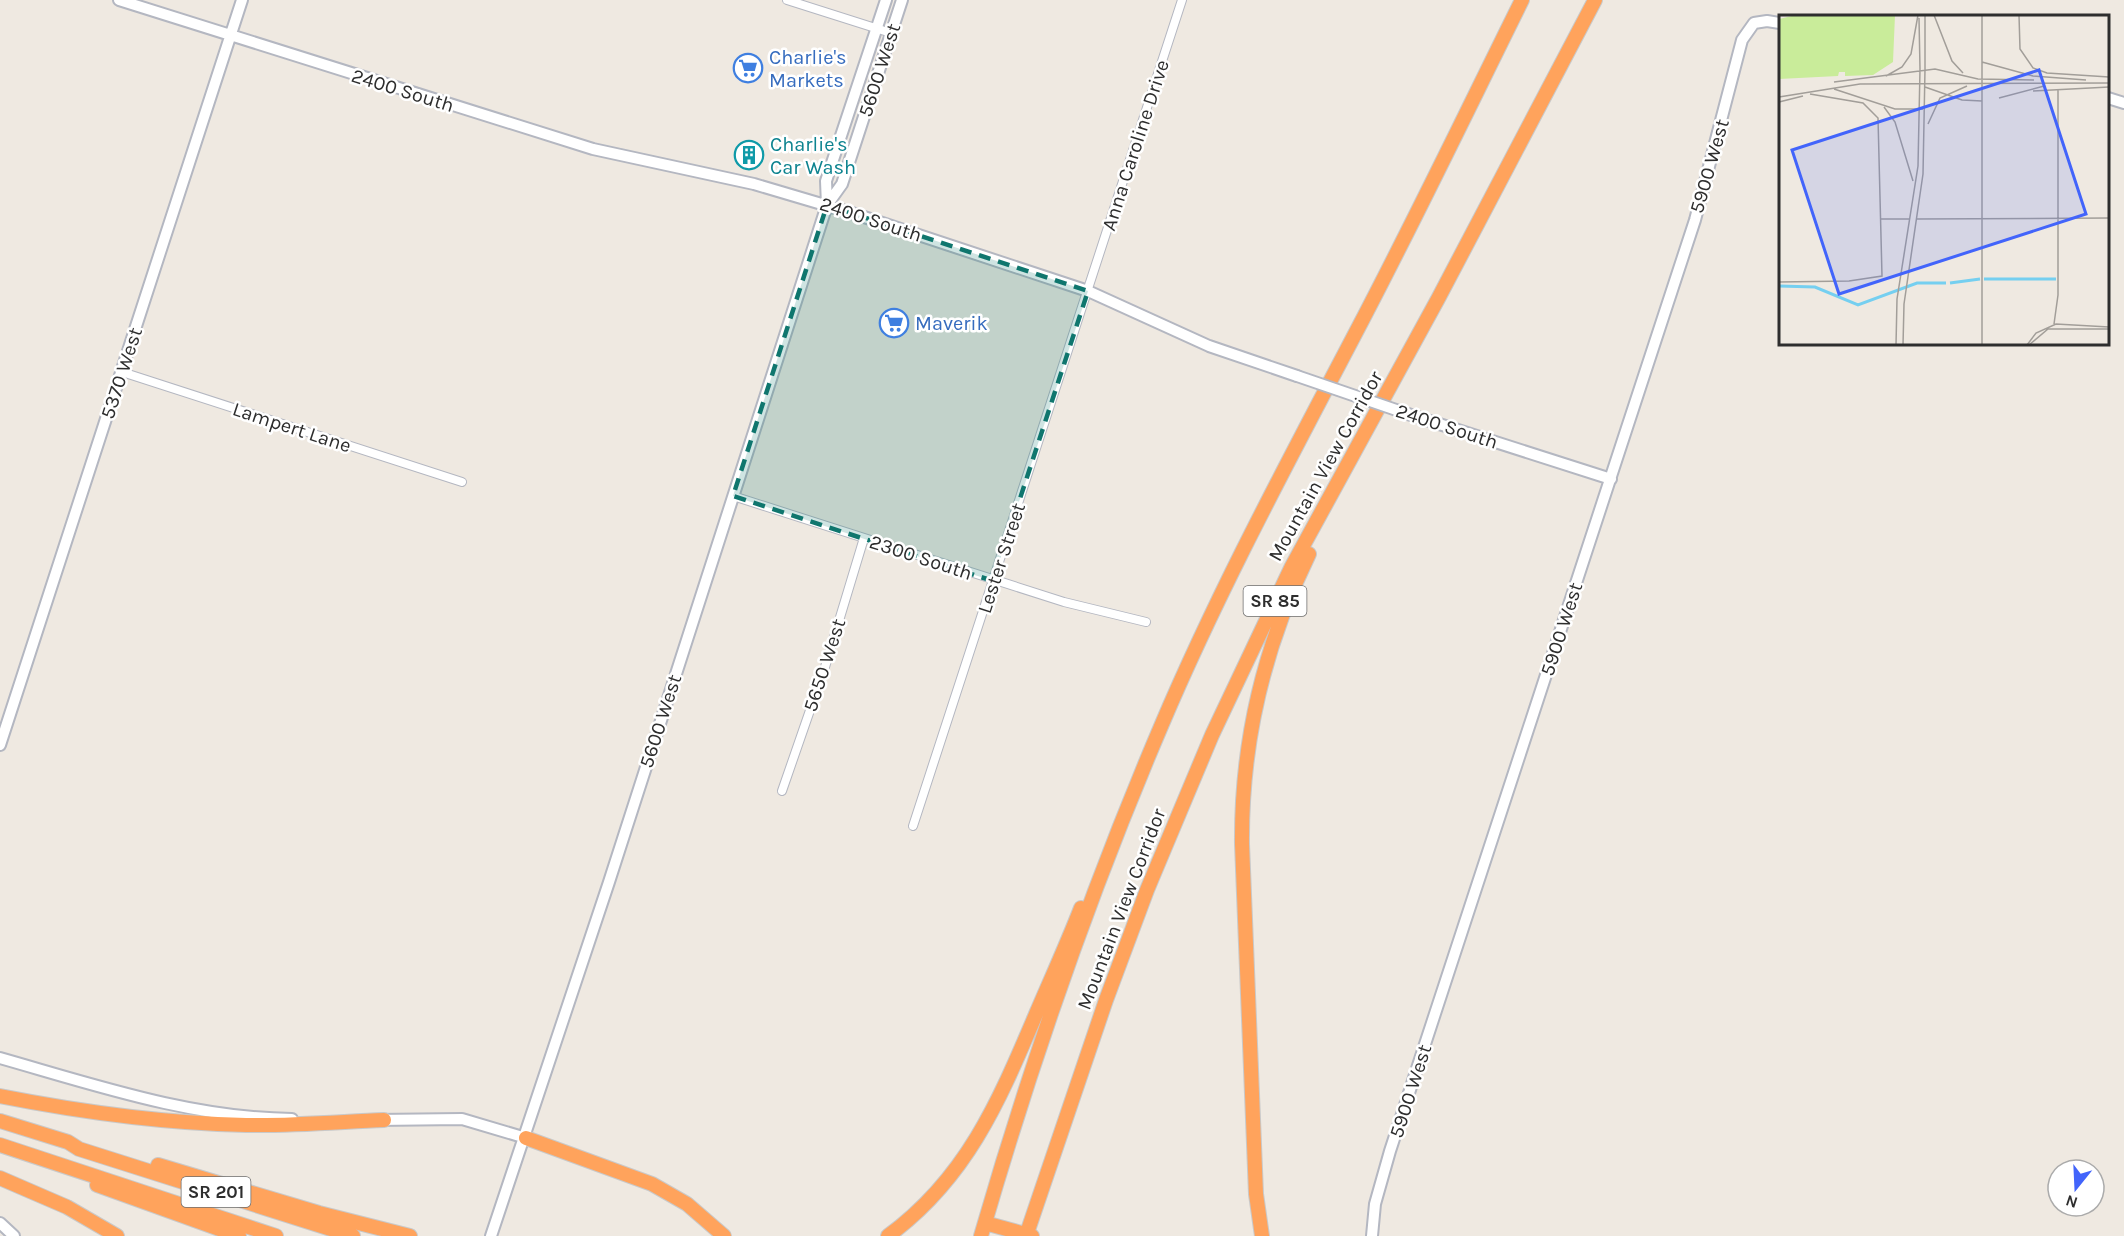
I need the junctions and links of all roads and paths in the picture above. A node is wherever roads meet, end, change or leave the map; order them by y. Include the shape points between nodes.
1 (119, 0) edge
2 (242, 0) edge
3 (787, 0) edge
4 (886, 0) edge
5 (902, 0) edge
6 (1182, 0) edge
7 (1522, 0) edge
8 (1595, 0) edge
9 (1779, 23) edge
10 (876, 28) junction
11 (891, 33) junction
12 (231, 36) junction
13 (2109, 98) edge
14 (2124, 103) edge
15 (827, 205) junction
16 (1088, 291) junction
17 (122, 372) junction
18 (1345, 471) junction
19 (1611, 479) junction
20 (462, 482) dead end
21 (733, 496) junction
22 (864, 538) junction
23 (993, 581) junction
24 (1146, 622) dead end
25 (1162, 723) junction
26 (0, 745) edge
27 (782, 791) dead end
28 (913, 826) dead end
29 (0, 1058) edge
30 (0, 1096) edge
31 (384, 1120) junction
32 (0, 1121) edge
33 (526, 1138) junction
34 (68, 1142) junction
35 (0, 1145) edge
36 (68, 1166) junction
37 (0, 1178) edge
38 (1, 1224) edge
39 (983, 1230) edge
40 (1028, 1235) edge
41 (14, 1236) edge
42 (117, 1236) edge
43 (239, 1236) edge
44 (276, 1236) edge
45 (353, 1236) edge
46 (410, 1236) edge
47 (492, 1236) edge
48 (724, 1236) edge
49 (888, 1236) edge
50 (1262, 1236) edge
51 (1371, 1236) edge

1 - 12 street, 2400 South
2 - 12 street, 5370 West
3 - 10 street
4 - 10 street, 5600 West
5 - 11 street, 5600 West
6 - 16 street, Anna Caroline Drive
7 - 25 highway, Mountain View Corridor / SR 85 via 1356,332 1281,471
8 - 18 highway, Mountain View Corridor / SR 85
9 - 19 street, 5900 West via 1754,23 1742,40 1695,220
10 - 11 street
10 - 15 street, 5600 West via 826,182
11 - 15 street, 5600 West via 842,184
12 - 15 street, 2400 South via 593,149 735,179
12 - 17 street, 5370 West
13 - 14 street
15 - 16 street, 2400 South
15 - 21 street, 5600 West
16 - 19 street, 2400 South, bridge via 1209,346
16 - 23 street, Lester Street
17 - 20 street, Lampert Lane
17 - 26 street, 5370 West
18 - 40 highway, Mountain View Corridor / SR 85 via 1292,566 1187,793 1106,1000
18 - 50 highway via 1271,642 1254,706 1244,771 1242,844 1256,1194
19 - 51 street, 5900 West via 1387,1160
21 - 22 street, 2300 South
21 - 33 street, 5600 West
22 - 23 street, 2300 South
22 - 27 street, 5650 West
23 - 24 street, 2300 South via 1093,611
23 - 28 street, Lester Street
25 - 39 highway, Mountain View Corridor / SR 85 via 1068,970
25 - 49 highway via 981,1134 938,1191
29 - 31 street via 198,1109 284,1119
30 - 31 highway via 108,1114 212,1124
31 - 33 street via 462,1119
32 - 34 highway, SR 201
33 - 47 street, 5600 West
33 - 48 highway via 652,1184 687,1204
34 - 45 highway, SR 201 via 79,1149
34 - 46 highway
35 - 36 highway, SR 201
36 - 43 highway via 99,1186
36 - 44 highway, SR 201
37 - 42 highway via 67,1207
38 - 41 street
39 - 40 highway

